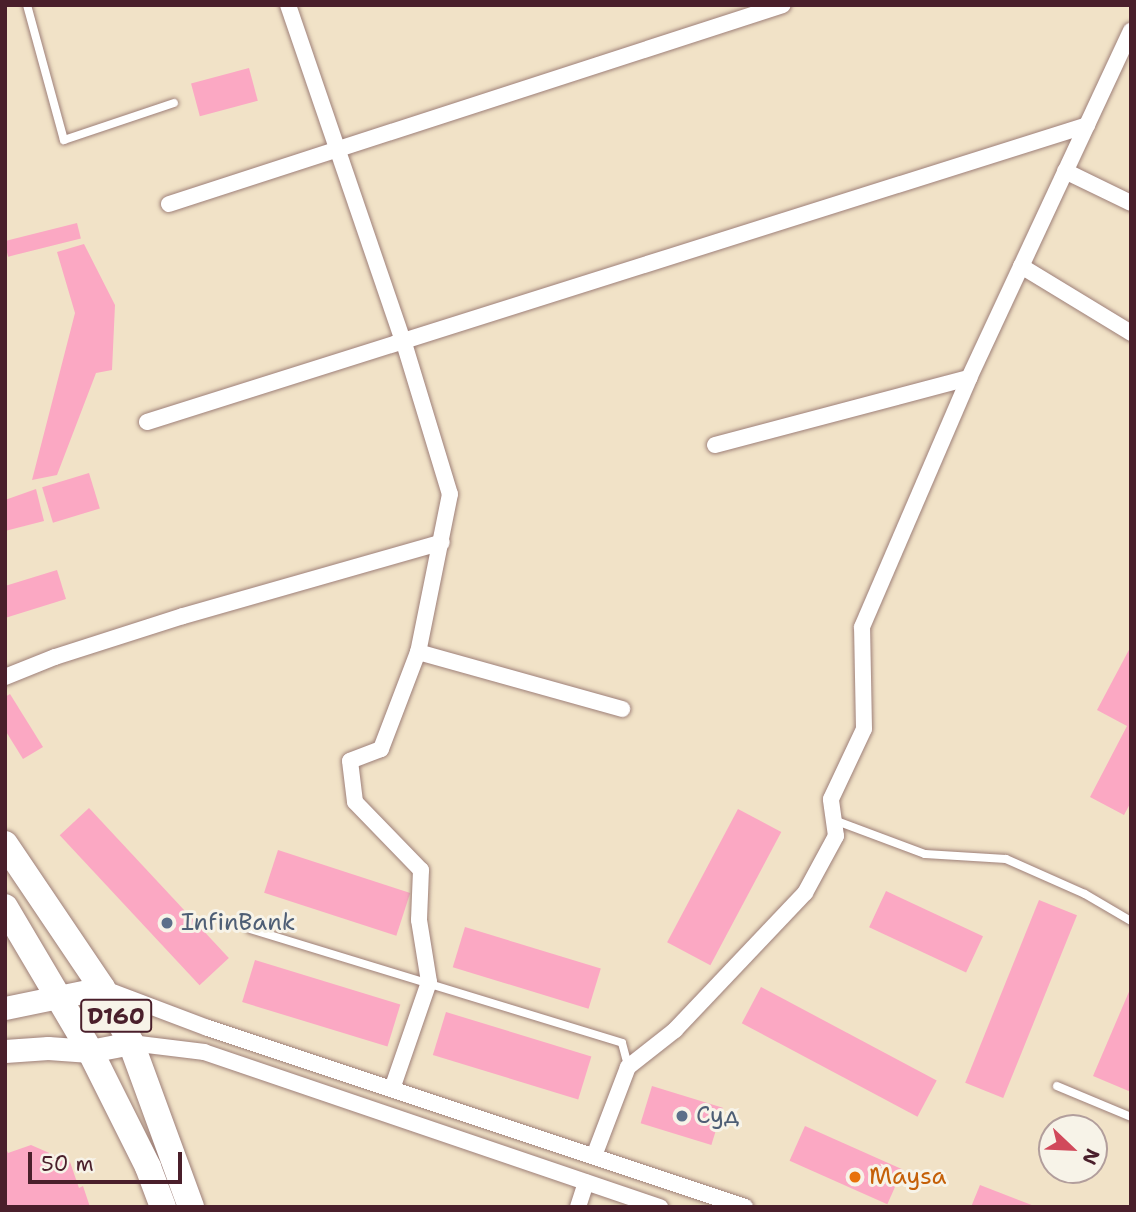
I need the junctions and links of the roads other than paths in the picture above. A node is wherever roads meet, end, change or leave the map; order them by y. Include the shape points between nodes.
1 (27, 5) edge
2 (288, 5) edge
3 (783, 5) edge
4 (1131, 31) edge
5 (174, 103) dead end
6 (1087, 125) junction
7 (335, 148) junction
8 (1065, 170) junction
9 (1131, 203) edge
10 (169, 204) dead end
11 (1021, 266) junction
12 (1131, 333) edge
13 (404, 343) junction
14 (969, 378) junction
15 (147, 422) dead end
16 (715, 445) dead end
17 (442, 542) junction
18 (418, 652) junction
19 (5, 677) edge
20 (622, 709) dead end
21 (834, 820) junction
22 (5, 844) edge
23 (5, 907) edge
24 (1131, 921) edge
25 (250, 929) dead end
26 (429, 982) junction
27 (102, 988) junction
28 (60, 996) junction
29 (5, 1008) edge
30 (131, 1043) junction
31 (5, 1051) edge
32 (90, 1051) junction
33 (628, 1067) junction
34 (1057, 1086) dead end
35 (392, 1089) junction
36 (1131, 1117) edge
37 (594, 1156) junction
38 (586, 1182) junction
39 (163, 1207) edge
40 (191, 1207) edge
41 (578, 1207) edge
42 (660, 1207) edge
43 (745, 1207) edge

1 - 5 lane via 64,140
2 - 7 street
3 - 7 street
4 - 6 street
6 - 8 street
6 - 13 street
7 - 10 street
7 - 13 street
8 - 9 street
8 - 11 street
11 - 12 street
11 - 14 street
13 - 15 street
13 - 17 street via 450,494
14 - 16 street
14 - 21 street via 862,627 864,729 831,799
17 - 18 street
17 - 19 street via 183,616
18 - 20 street
18 - 26 street via 381,749 350,761 355,802 421,870 419,920
21 - 24 lane via 925,855 1006,859 1085,894
21 - 33 street via 836,836 804,894 675,1030
22 - 27 main road, D160
23 - 28 main road, D160
25 - 26 lane
26 - 33 lane via 622,1043
26 - 35 street
27 - 28 main road
27 - 30 main road, D160
27 - 35 street
28 - 29 main road
28 - 32 main road, D160
30 - 32 main road
30 - 38 street via 204,1052
30 - 40 main road, D160
31 - 32 main road
32 - 39 main road, D160
33 - 37 street
34 - 36 lane
35 - 37 street
37 - 43 street
38 - 41 street
38 - 42 street

